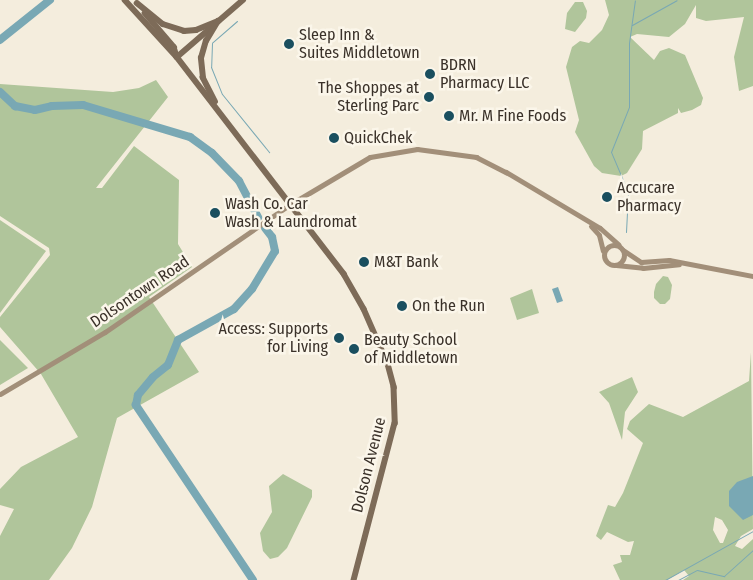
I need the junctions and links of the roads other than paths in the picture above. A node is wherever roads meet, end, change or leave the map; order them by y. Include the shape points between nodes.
1 (125, 0) edge
2 (243, 0) edge
3 (136, 2) edge
4 (218, 21) junction
5 (177, 57) junction
6 (222, 117) junction
7 (289, 205) junction
8 (589, 223) junction
9 (618, 245) junction
10 (623, 250) junction
11 (603, 252) junction
12 (687, 264) junction
13 (616, 265) junction
14 (753, 276) edge
15 (0, 394) edge
16 (354, 580) edge

1 - 5 main road
2 - 4 main road
3 - 4 main road via 163,24 178,29 196,30
3 - 5 main road via 174,48
4 - 5 main road
4 - 6 main road via 206,40 201,65 203,78
5 - 6 main road
6 - 7 main road, Dolson Avenue
7 - 8 street, Dolsontown Road via 370,157 404,150 437,149 489,162
7 - 15 street, Dolsontown Road via 120,322
7 - 16 main road, Dolson Avenue via 355,291 380,345 394,387 392,443
8 - 9 street, Dolsontown Road via 600,228
8 - 11 street via 599,235
9 - 10 street
9 - 11 street via 609,245
10 - 12 street via 641,262 660,260
10 - 13 street via 623,259
11 - 13 street via 607,262
12 - 13 street via 643,268
12 - 14 street

